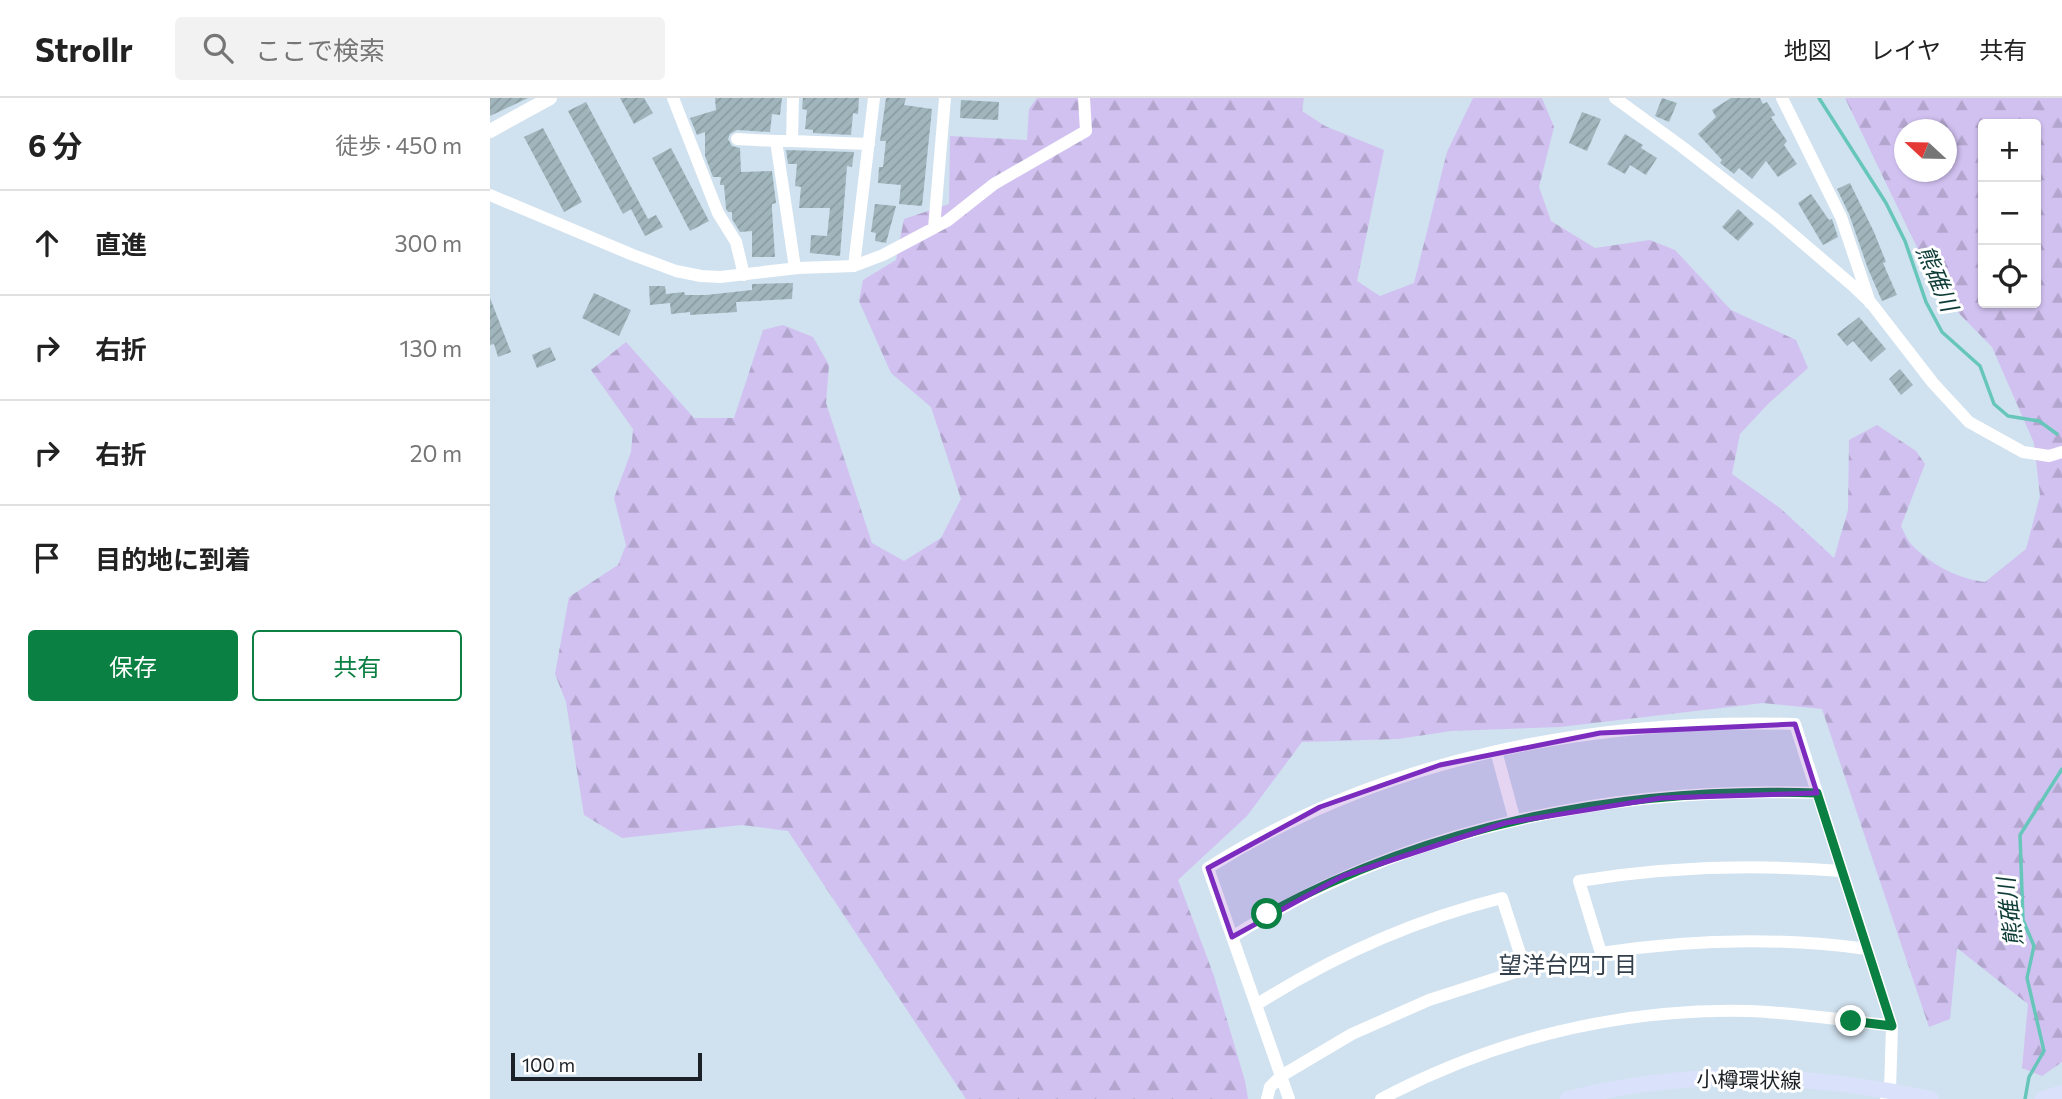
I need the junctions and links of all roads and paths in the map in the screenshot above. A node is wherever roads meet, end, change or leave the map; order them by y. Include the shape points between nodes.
1 (550, 98) edge
2 (673, 98) edge
3 (793, 98) edge
4 (874, 98) edge
5 (945, 98) edge
6 (1084, 98) edge
7 (1615, 98) edge
8 (1782, 98) edge
9 (490, 131) edge
10 (737, 139) dead end
11 (776, 141) junction
12 (792, 141) junction
13 (869, 144) junction
14 (490, 195) edge
15 (934, 229) junction
16 (853, 266) junction
17 (795, 268) junction
18 (744, 275) junction
19 (1871, 303) junction
20 (2062, 452) edge
21 (1496, 751) junction
22 (1817, 793) junction
23 (1515, 821) junction
24 (1842, 872) junction
25 (1232, 937) junction
26 (1867, 950) junction
27 (1256, 1005) junction
28 (1892, 1026) junction
29 (1281, 1076) junction
30 (2062, 1093) edge
31 (1888, 1095) edge
32 (1266, 1099) edge
33 (1289, 1099) edge
34 (1381, 1099) edge
35 (1568, 1099) edge
36 (1931, 1099) edge
37 (2042, 1099) edge

1 - 9 street
2 - 18 street via 718,213 736,242
3 - 12 street
4 - 13 street
5 - 15 street
6 - 15 street via 1086,131 994,184
7 - 19 street via 1775,219
8 - 19 street via 1841,217
10 - 11 street
11 - 12 street
11 - 17 street
12 - 13 street
13 - 16 street
14 - 18 street via 676,271 701,276
15 - 16 street
16 - 17 street
17 - 18 street
19 - 20 street via 1969,422 2023,452 2049,456
21 - 22 street via 1637,729 1795,724
21 - 23 street
21 - 25 street via 1400,777 1320,807 1208,868
22 - 23 street via 1661,797
22 - 24 street
23 - 25 street via 1423,846 1343,876
24 - 26 street
24 - 26 street via 1709,868 1579,881 1601,953 1740,940
25 - 27 street
26 - 28 street
27 - 29 street
27 - 29 street via 1365,945 1502,898 1525,970 1390,1016
28 - 31 street
28 - 34 street via 1748,1012 1626,1018 1563,1029 1489,1051
29 - 32 street
29 - 33 street
30 - 37 main road
31 - 35 main road, 小樽環状線 via 1794,1078 1750,1076 1651,1082
31 - 36 main road, 小樽環状線

